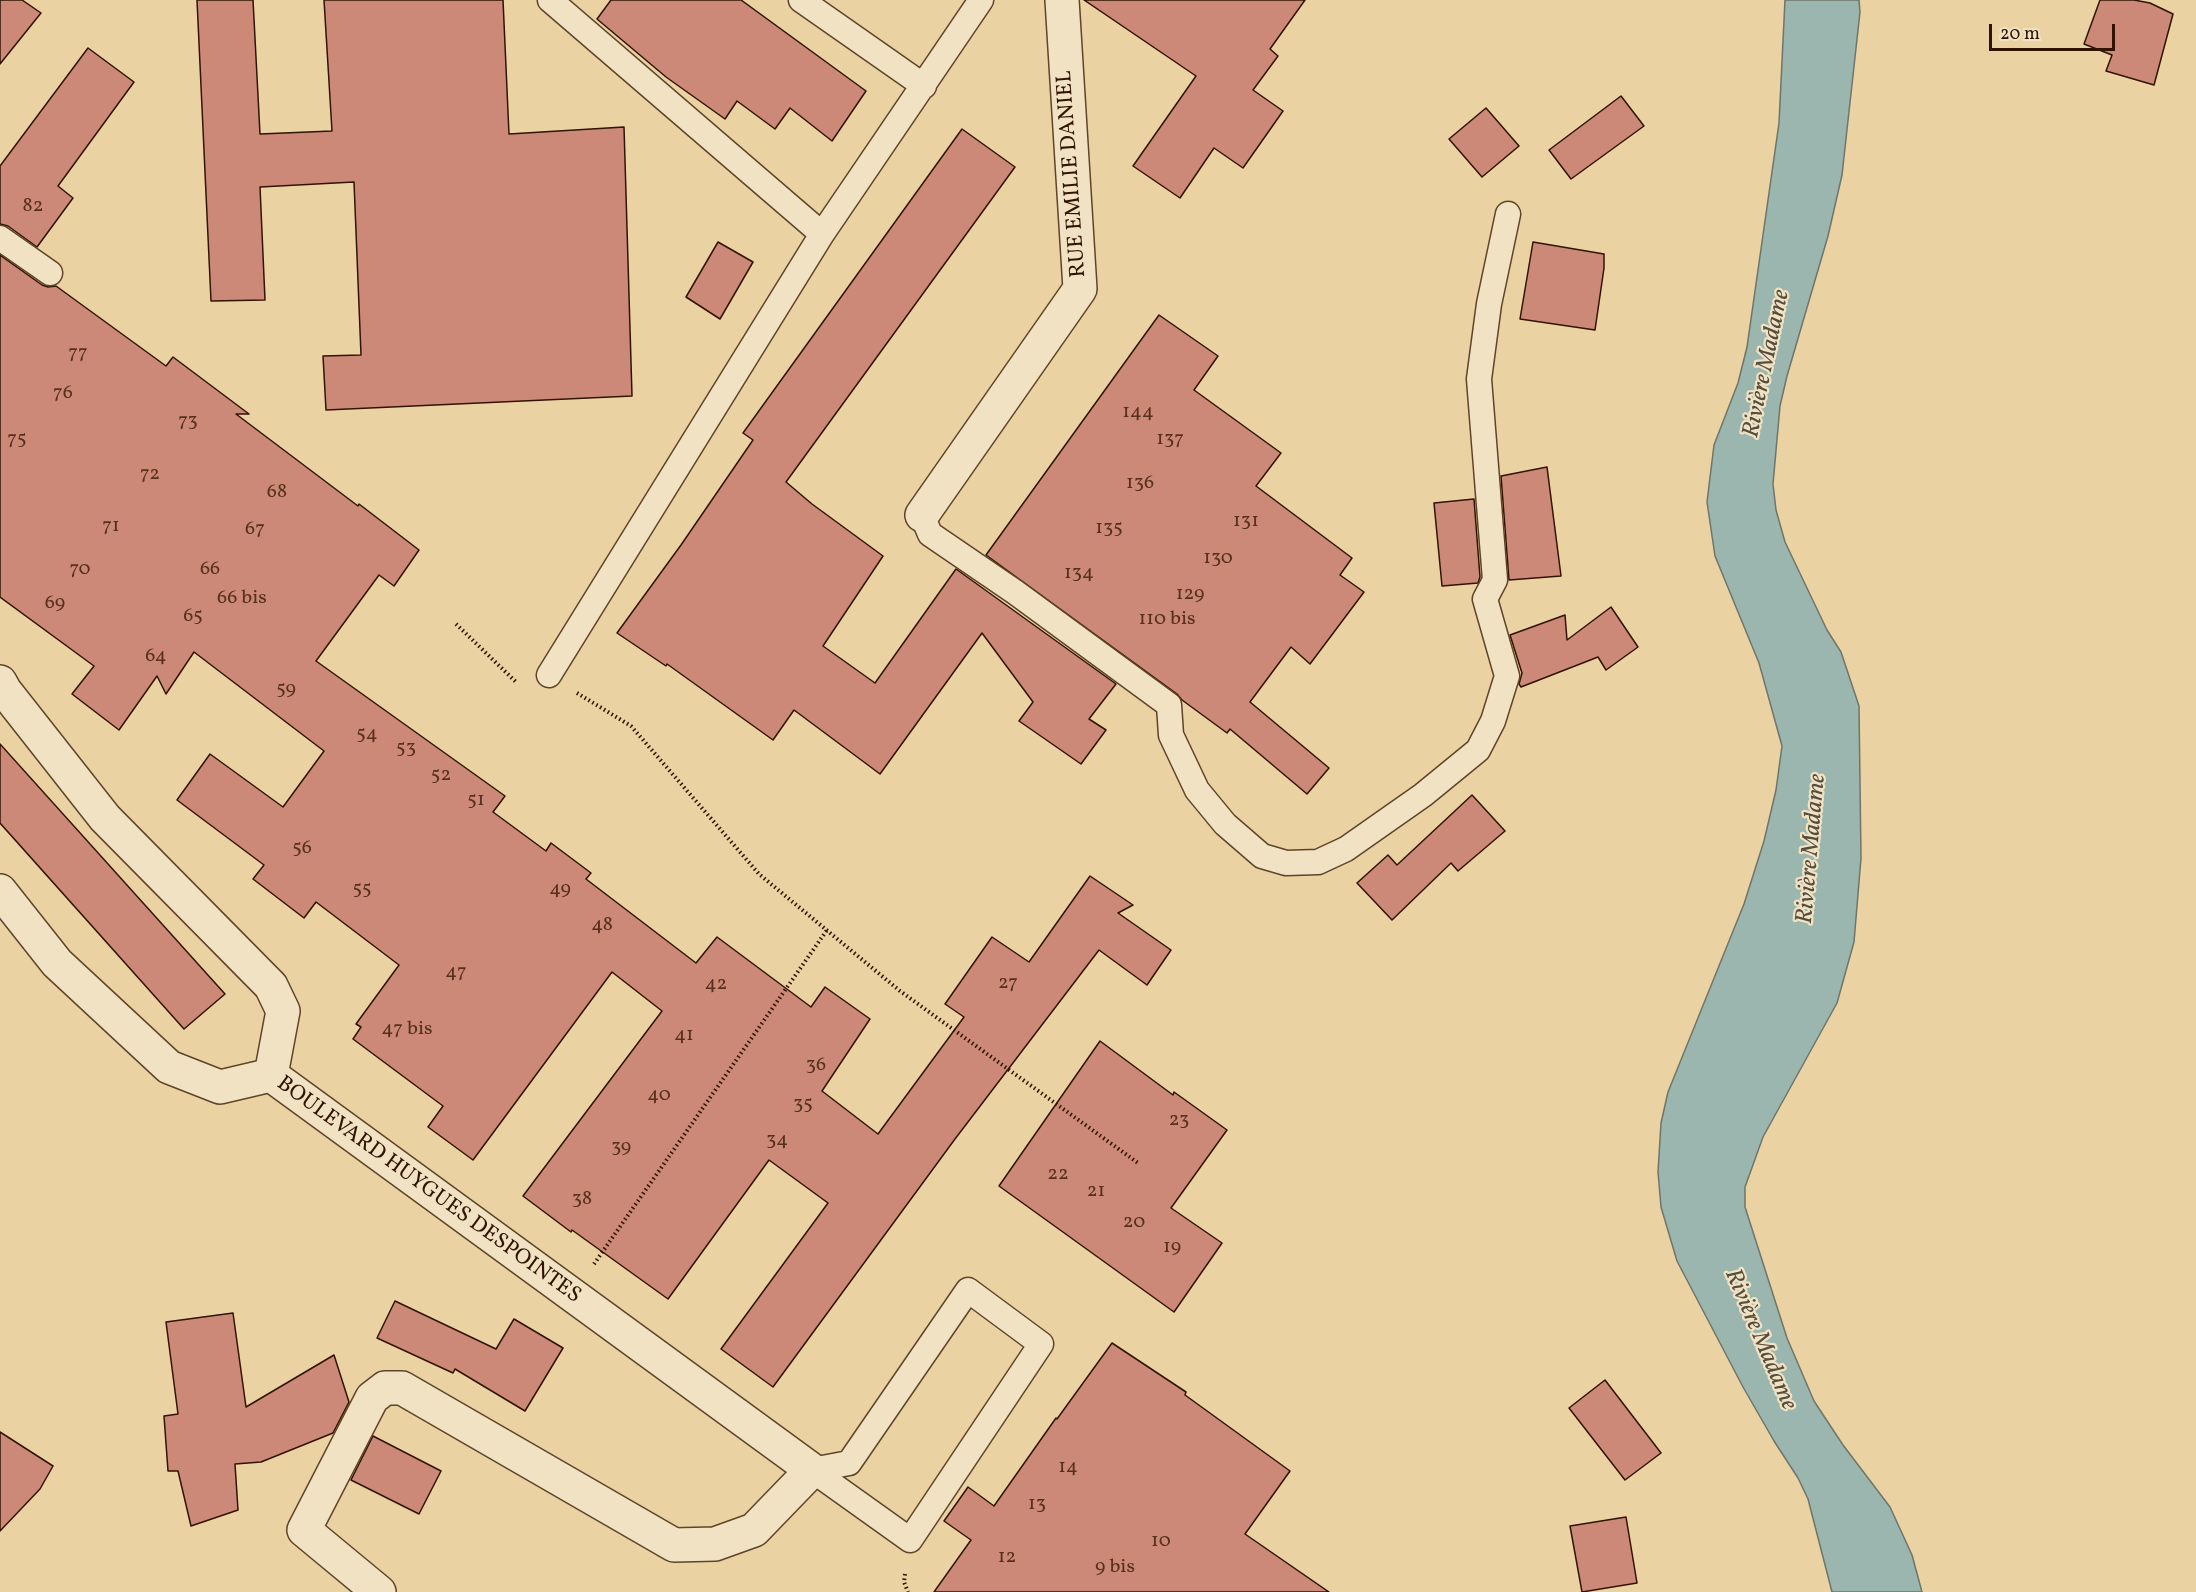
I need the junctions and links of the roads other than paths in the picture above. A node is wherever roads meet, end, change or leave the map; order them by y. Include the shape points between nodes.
1 (550, 0) edge
2 (801, 0) edge
3 (981, 0) edge
4 (1062, 0) edge
5 (924, 86) junction
6 (1508, 214) dead end
7 (822, 234) junction
8 (0, 238) edge
9 (50, 273) dead end
10 (922, 515) joint
11 (549, 675) road end
12 (0, 682) edge
13 (0, 891) edge
14 (271, 1076) junction
15 (812, 1470) junction
16 (379, 1592) edge

1 - 7 lane
2 - 5 lane
3 - 5 lane
4 - 10 street, RUE EMILIE DANIEL via 1080,289
5 - 7 lane
6 - 10 lane via 1488,304 1479,379 1495,580 1485,599 1507,676 1493,721 1478,750 1346,849 1318,862 1286,863 1262,856 1225,824 1197,790 1172,735 1169,705 930,534
7 - 11 lane
8 - 9 lane
12 - 14 street via 105,818 271,986 284,1011
13 - 14 street, BOULEVARD HUYGUES DESPOINTES via 57,963 169,1067 220,1087
14 - 15 street, BOULEVARD HUYGUES DESPOINTES
15 - 15 lane via 910,1540 1041,1344 968,1290 849,1463
15 - 16 street via 754,1530 715,1544 674,1545 402,1388 385,1388 372,1398 304,1530

